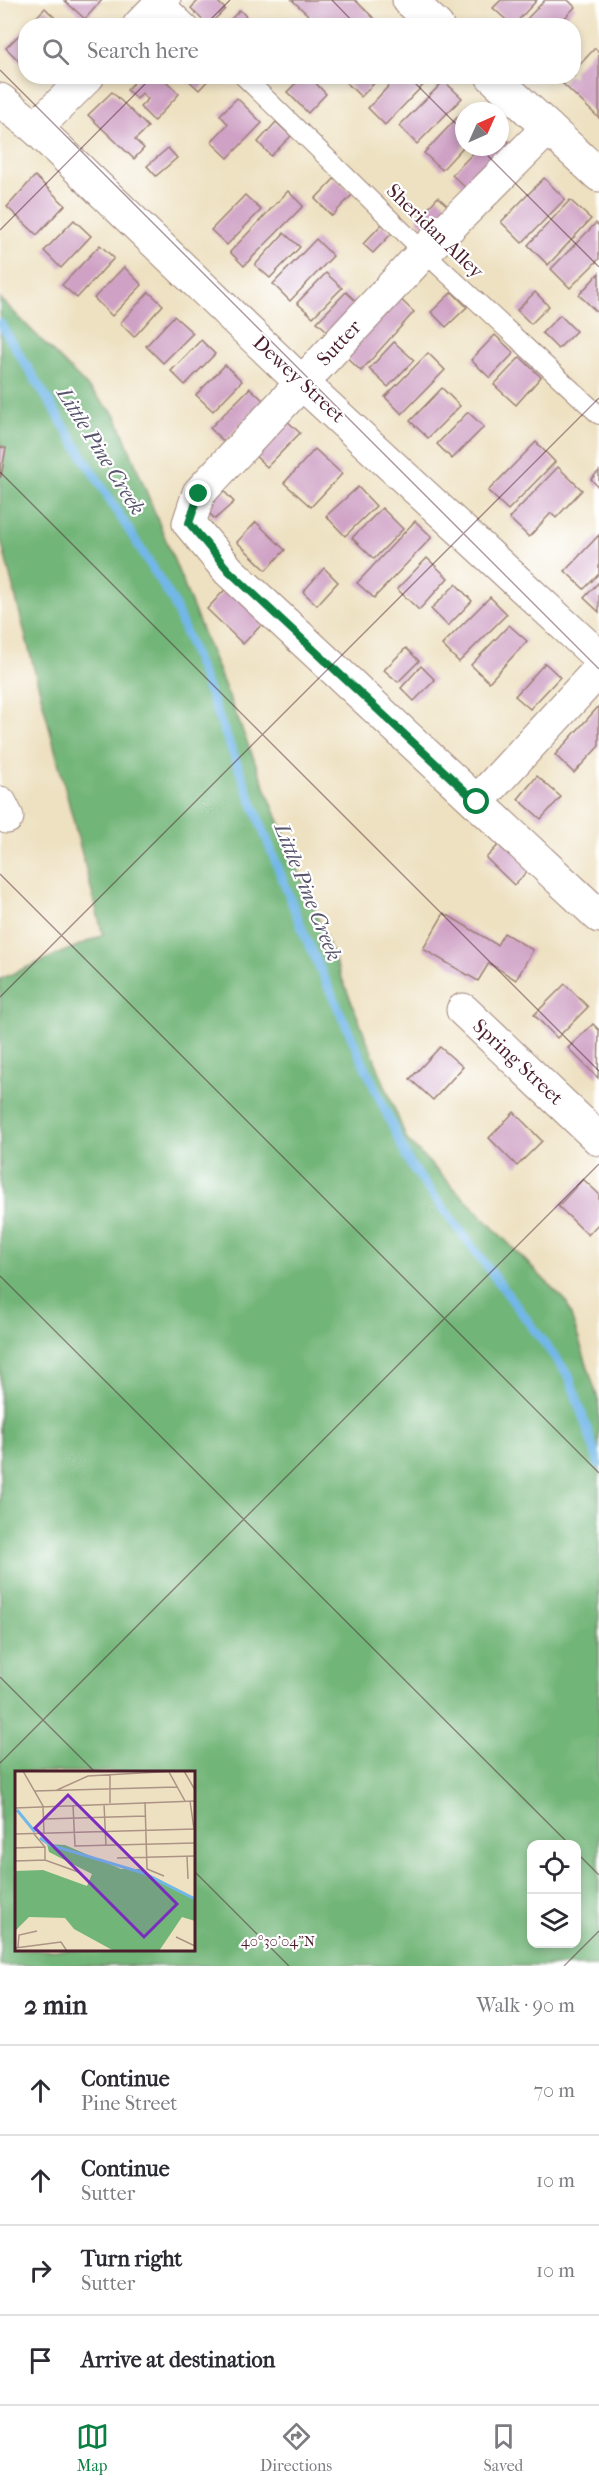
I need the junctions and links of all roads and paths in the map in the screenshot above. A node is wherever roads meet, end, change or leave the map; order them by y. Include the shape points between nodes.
1 (164, 0) edge
2 (409, 0) edge
3 (147, 18) edge
4 (182, 18) edge
5 (428, 18) edge
6 (80, 84) edge
7 (251, 84) edge
8 (501, 84) edge
9 (0, 100) edge
10 (36, 128) junction
11 (548, 128) junction
12 (599, 175) edge
13 (424, 252) junction
14 (302, 383) junction
15 (599, 415) edge
16 (599, 657) edge
17 (599, 670) edge
18 (477, 802) junction
19 (599, 916) edge
20 (463, 1010) dead end
21 (599, 1139) edge

1 - 3 street
1 - 4 lane
2 - 5 street
6 - 10 street
7 - 13 lane, Sheridan Alley
8 - 11 street
9 - 10 street, Dewey Street
10 - 14 street, Dewey Street
11 - 12 street
11 - 13 street, Sutter
13 - 14 street, Sutter
13 - 15 lane, Sheridan Alley
14 - 16 street, Dewey Street
14 - 18 street, Sutter via 199,494 189,523 229,571
17 - 18 street
18 - 19 street
20 - 21 street, Spring Street

